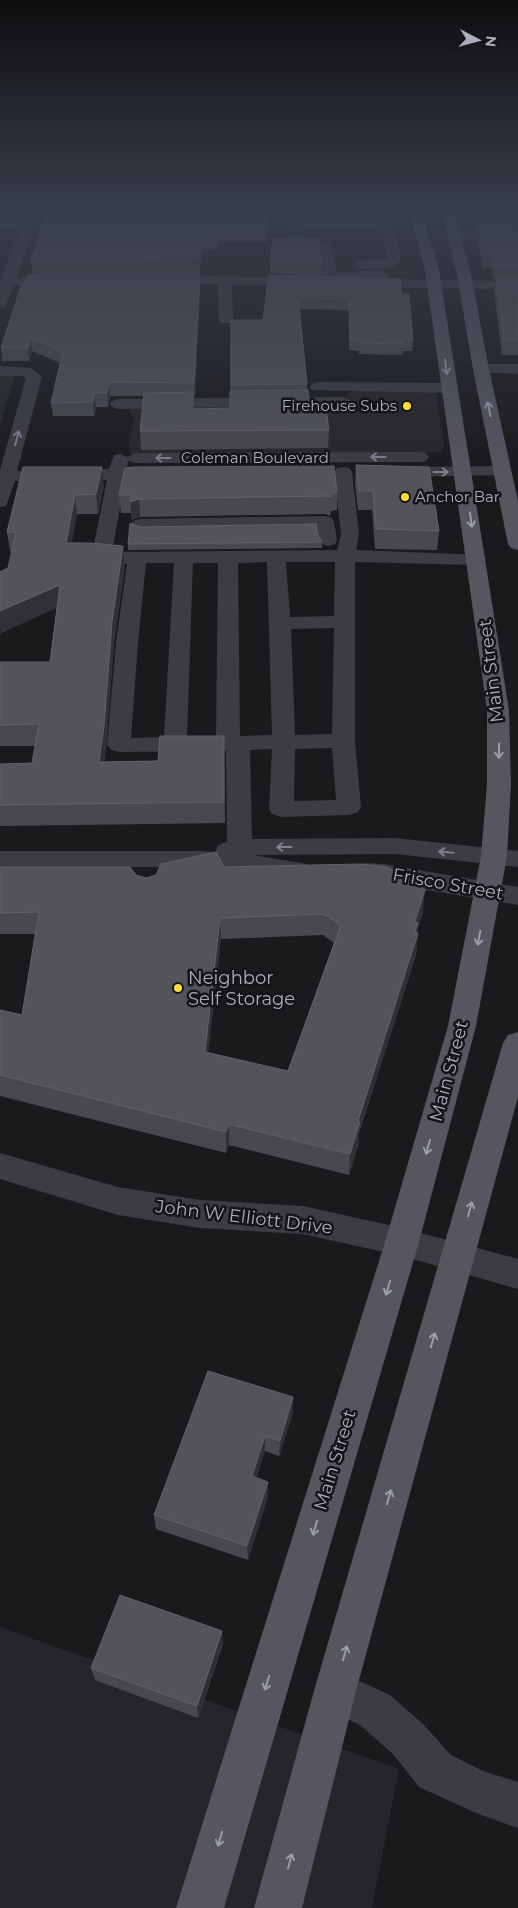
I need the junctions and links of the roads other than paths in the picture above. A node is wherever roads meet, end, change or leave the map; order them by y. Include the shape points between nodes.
1 (225, 299) edge
2 (436, 299) edge
3 (468, 299) edge
4 (438, 314) junction
5 (226, 320) dead end
6 (458, 346) dead end
7 (465, 363) dead end
8 (481, 369) junction
9 (518, 369) edge
10 (0, 370) edge
11 (306, 387) edge
12 (449, 388) junction
13 (342, 402) dead end
14 (118, 404) dead end
15 (462, 464) junction
16 (505, 465) edge
17 (119, 466) junction
18 (9, 468) junction
19 (343, 472) junction
20 (0, 502) edge
21 (230, 541) junction
22 (136, 542) junction
23 (518, 544) edge
24 (347, 549) junction
25 (184, 557) junction
26 (276, 557) junction
27 (476, 559) junction
28 (344, 622) junction
29 (280, 623) junction
30 (343, 741) junction
31 (284, 743) junction
32 (175, 744) junction
33 (233, 744) junction
34 (281, 809) junction
35 (240, 812) junction
36 (240, 856) junction
37 (506, 857) edge
38 (0, 859) edge
39 (489, 890) junction
40 (518, 896) edge
41 (518, 1043) edge
42 (0, 1166) edge
43 (402, 1242) junction
44 (457, 1256) junction
45 (518, 1274) edge
46 (335, 1691) junction
47 (518, 1805) edge
48 (200, 1908) edge
49 (278, 1908) edge

1 - 5 street
2 - 4 main road, Main Street
3 - 8 main road
4 - 6 main road via 446,322
4 -> 12 main road, Main Street
7 - 8 main road
8 - 9 street
16 -> 8 main road
18 -> 10 street via 34,377 26,371
11 - 12 street
12 - 15 main road, Main Street
13 - 14 street
15 - 16 street, Coleman Boulevard
15 -> 17 street, Coleman Boulevard
19 -> 15 street, Coleman Boulevard
15 -> 27 main road, Main Street
16 - 23 main road
17 - 18 street, Coleman Boulevard
17 - 19 street, Coleman Boulevard
17 - 22 street via 101,558
18 - 20 street
19 - 24 street via 350,534
21 - 22 street
21 - 24 street via 328,540
21 - 25 street
21 - 26 street
21 - 33 street
22 - 25 street
22 - 32 street via 119,745
24 - 26 street
24 - 27 street
24 - 28 street
25 - 32 street
26 - 29 street
27 -> 37 main road, Main Street via 498,710 499,784
28 - 29 street
28 - 30 street
29 - 31 street
30 - 31 street
30 - 34 street via 349,807
31 - 33 street
31 - 34 street
32 - 33 street
33 - 35 street
34 - 35 street
35 - 36 street
37 -> 36 street, Frisco Street via 395,846
36 - 38 street, Frisco Street via 199,859 149,869
36 - 39 street, Frisco Street via 334,872 384,873
37 - 39 main road, Main Street
39 - 40 street, Frisco Street
39 -> 43 main road, Main Street via 462,1026
44 -> 41 main road
42 - 43 street, John W Elliott Drive via 118,1201 200,1214 304,1220
43 - 44 street, John W Elliott Drive
43 -> 48 main road, Main Street
44 - 45 street, John W Elliott Drive
46 -> 44 main road
46 - 47 street via 375,1710 408,1739 435,1771 476,1791
49 -> 46 main road

